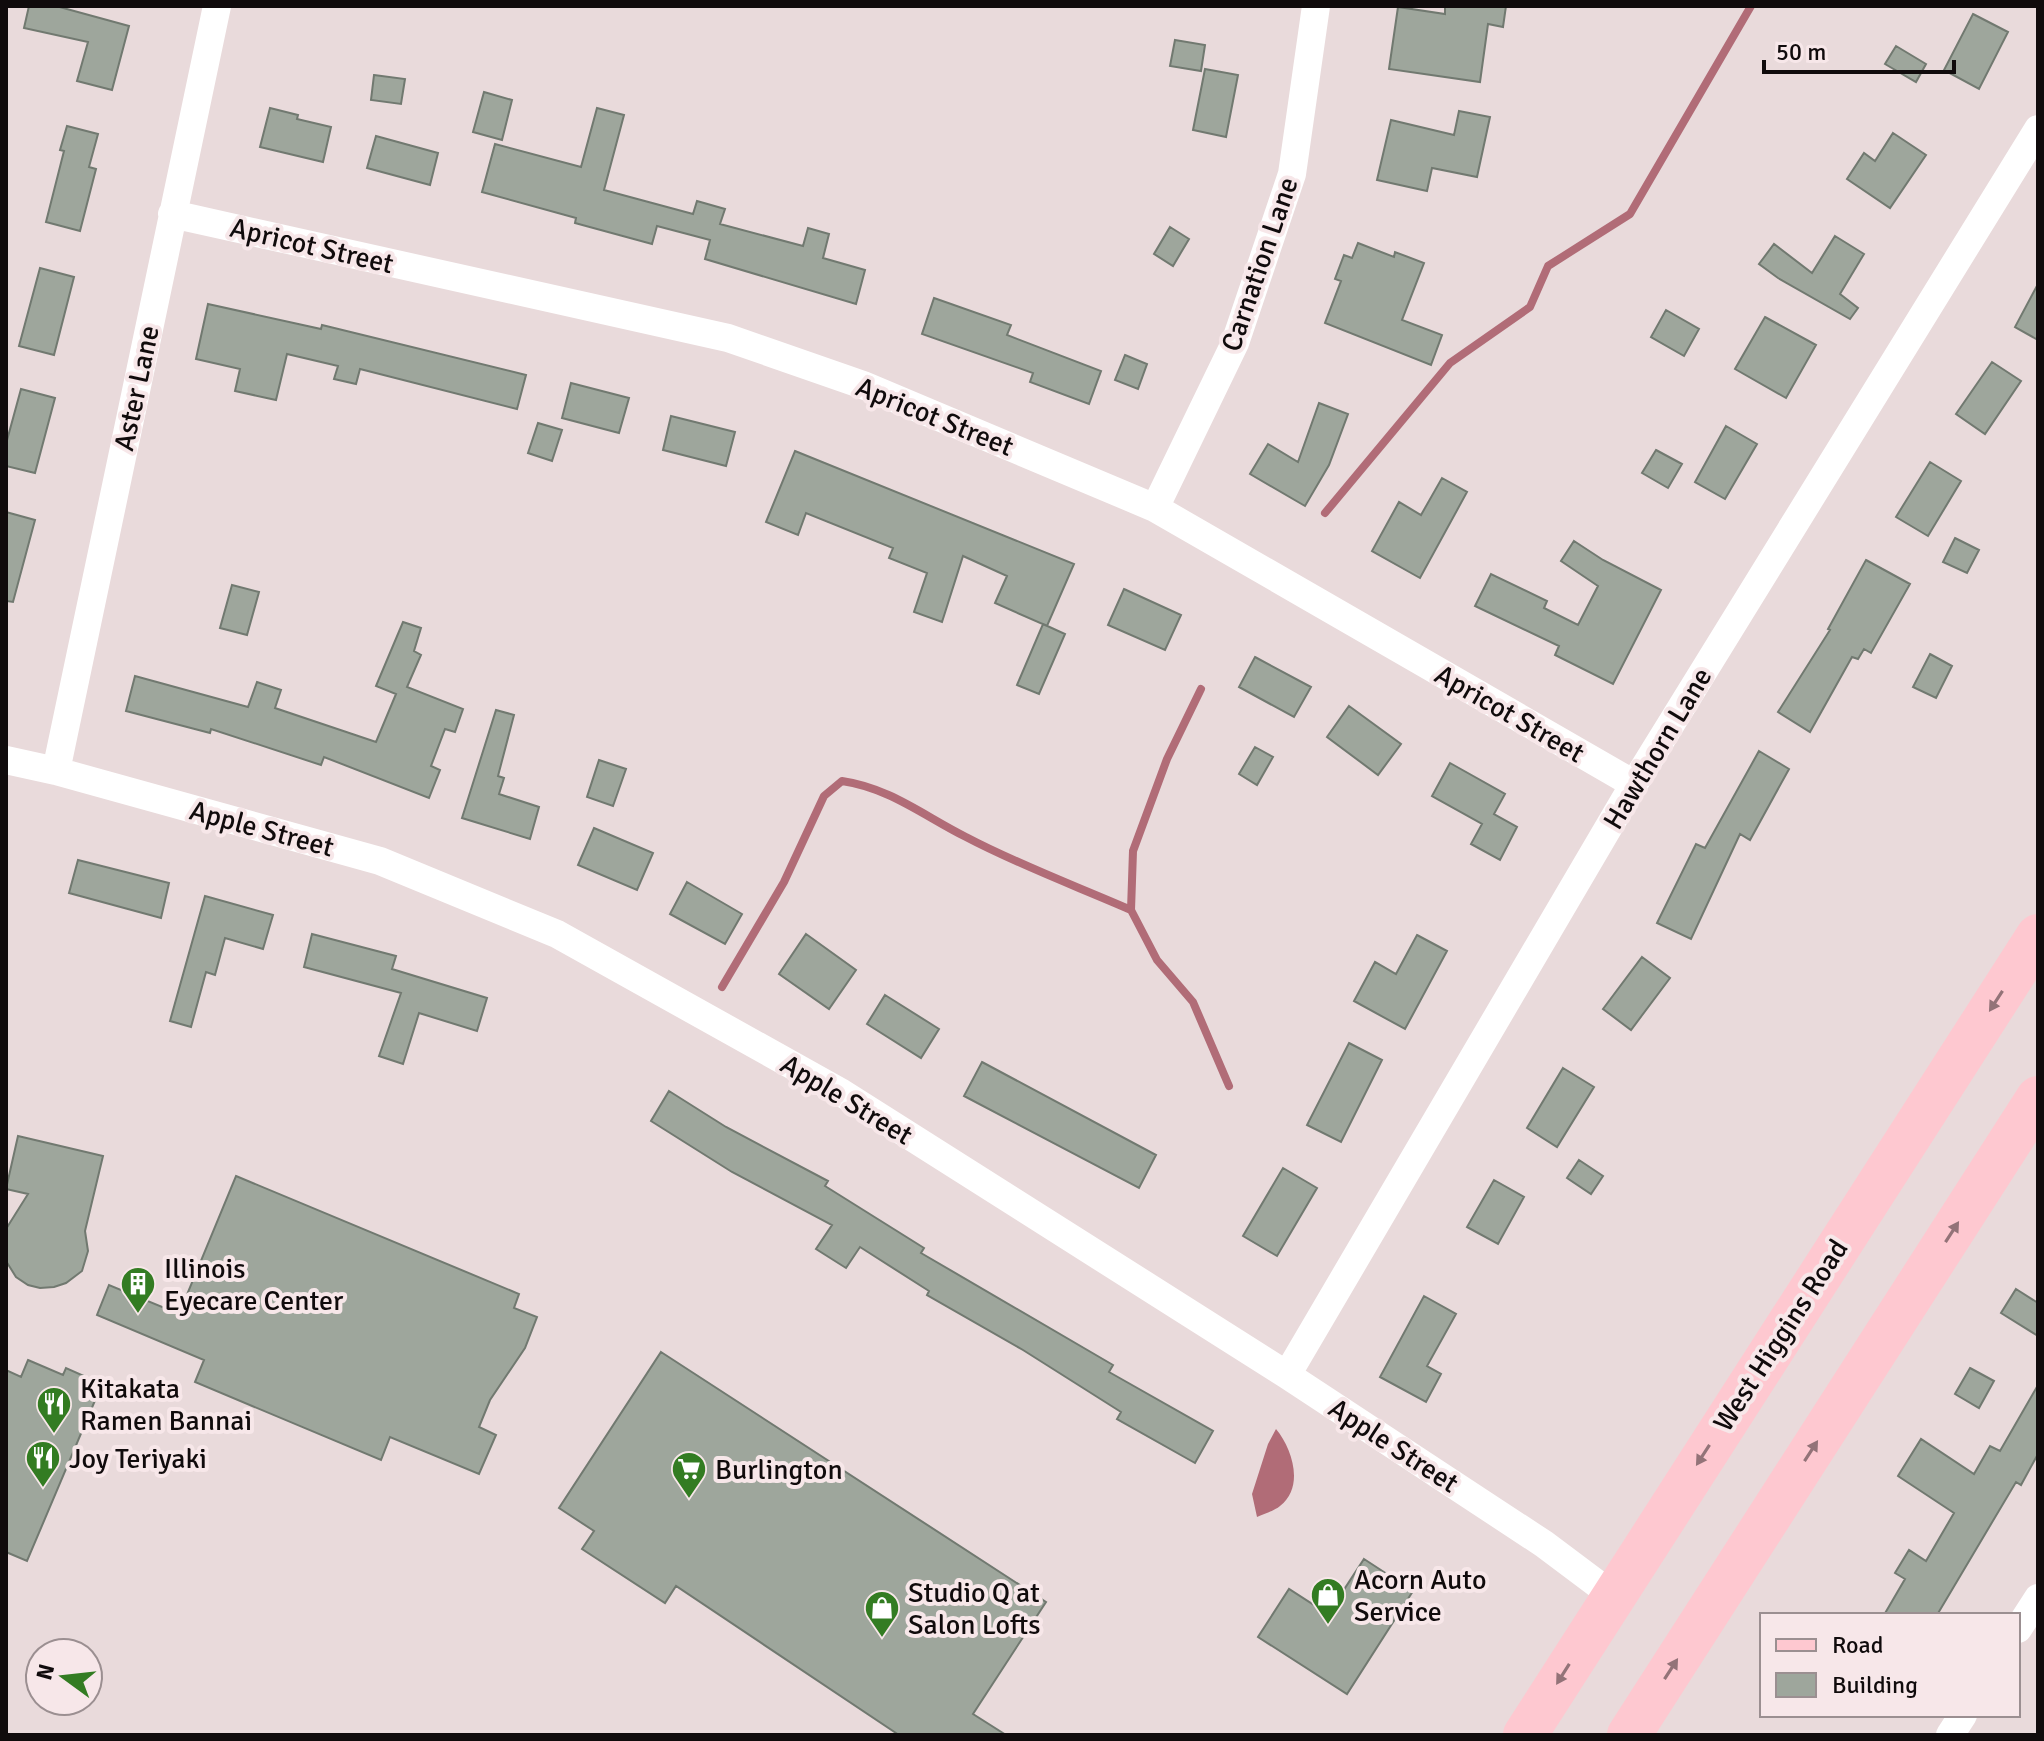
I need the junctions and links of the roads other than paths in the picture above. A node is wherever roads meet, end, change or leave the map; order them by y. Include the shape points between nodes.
1 (217, 6) edge
2 (1316, 6) edge
3 (2038, 129) edge
4 (172, 214) junction
5 (1155, 508) junction
6 (6, 760) edge
7 (56, 771) junction
8 (1634, 784) junction
9 (2038, 936) edge
10 (2038, 1098) edge
11 (1287, 1375) junction
12 (1612, 1595) junction
13 (2038, 1598) edge
14 (2020, 1626) edge
15 (1962, 1717) edge
16 (1525, 1735) edge
17 (1629, 1735) edge
18 (1950, 1735) edge

1 - 4 street, Aster Lane
2 - 5 street, Carnation Lane via 1292,174 1235,343
3 - 8 street, Hawthorn Lane
4 - 5 street, Apricot Street via 728,338 863,385
4 - 7 street, Aster Lane
5 - 8 street, Apricot Street
6 - 7 street, Apple Street
7 - 11 street, Apple Street via 380,861 557,934 842,1093
8 - 11 street, Hawthorn Lane
9 -> 12 main road, West Higgins Road
17 -> 10 main road
11 - 12 street, Apple Street via 1544,1544
12 -> 16 main road, West Higgins Road
13 - 14 street
15 - 18 street

